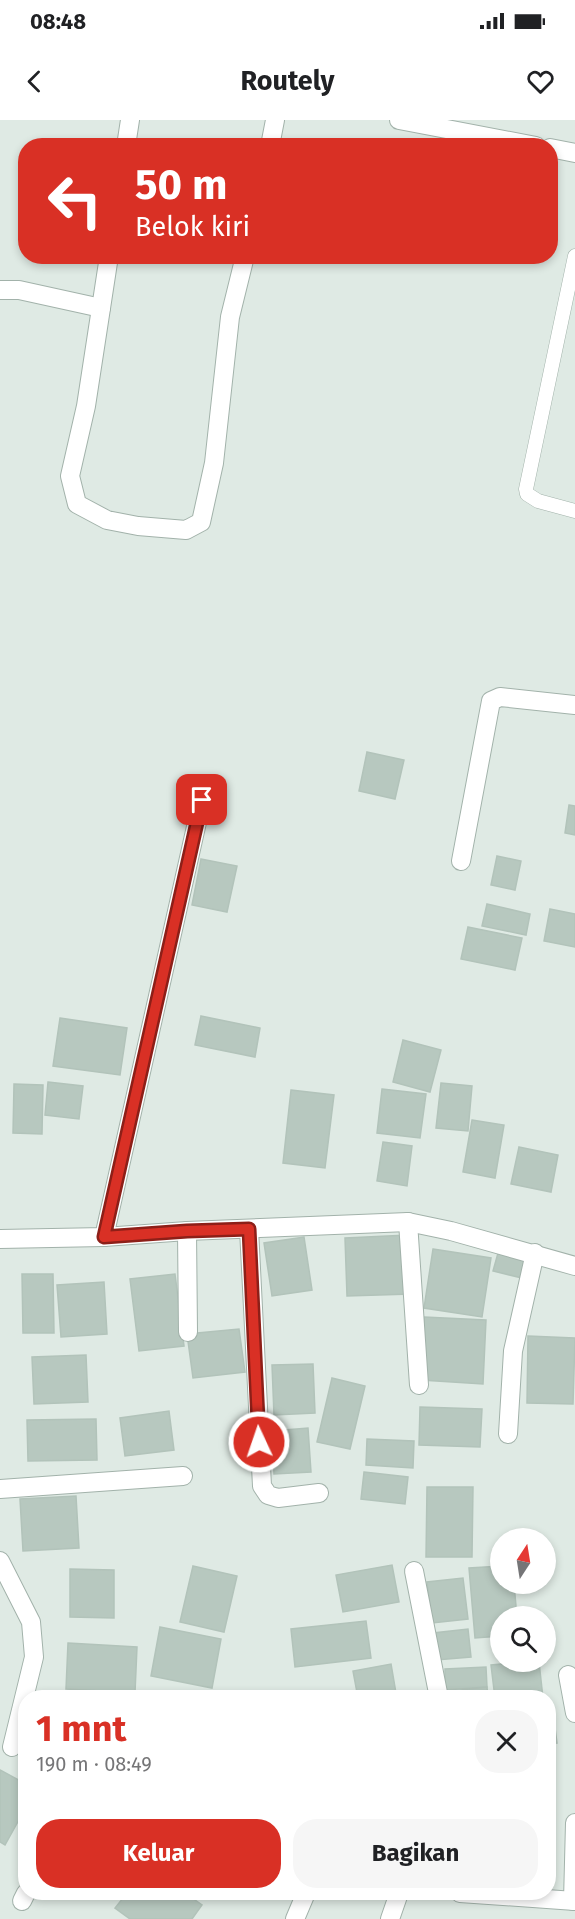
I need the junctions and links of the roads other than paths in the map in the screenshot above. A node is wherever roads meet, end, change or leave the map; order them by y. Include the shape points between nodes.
1 (130, 120) edge
2 (275, 120) edge
3 (399, 120) edge
4 (127, 138) edge
5 (272, 138) edge
6 (494, 138) edge
7 (558, 150) edge
8 (575, 153) edge
9 (575, 255) edge
10 (109, 264) edge
11 (243, 264) edge
12 (0, 290) edge
13 (101, 308) junction
14 (568, 329) edge
15 (575, 511) edge
16 (575, 705) edge
17 (202, 800) dead end
18 (461, 861) dead end
19 (408, 1222) junction
20 (249, 1229) junction
21 (187, 1231) junction
22 (104, 1237) junction
23 (0, 1239) edge
24 (535, 1253) junction
25 (575, 1266) edge
26 (188, 1332) dead end
27 (419, 1385) dead end
28 (508, 1434) dead end
29 (183, 1476) dead end
30 (0, 1489) edge
31 (319, 1493) dead end
32 (0, 1561) edge
33 (414, 1571) dead end
34 (568, 1675) dead end
35 (26, 1690) edge
36 (437, 1690) edge
37 (575, 1713) edge
38 (18, 1723) edge
39 (12, 1748) edge
40 (575, 1823) edge
41 (303, 1900) edge
42 (397, 1900) edge
43 (556, 1900) edge
44 (574, 1901) edge
45 (295, 1919) edge
46 (390, 1919) edge

1 - 4 street
2 - 5 street
3 - 6 street
7 - 8 street
9 - 14 lane
10 - 13 street
11 - 13 street via 230,317 214,463 201,522 186,530 107,520 77,504 70,476 86,406
12 - 13 street via 19,290
14 - 15 lane via 526,489 538,501
16 - 18 street via 500,697 491,701
17 - 22 street
19 - 20 street
19 - 24 street
19 - 27 street
20 - 21 street
20 - 31 street via 262,1486 268,1495 278,1498
21 - 22 street
21 - 26 street
22 - 23 street
24 - 25 street
24 - 28 street via 513,1351
29 - 30 street
32 - 35 street via 31,1622 34,1657
33 - 36 street
34 - 37 street
38 - 39 street
40 - 44 street
41 - 45 street
42 - 46 street
43 - 44 street

